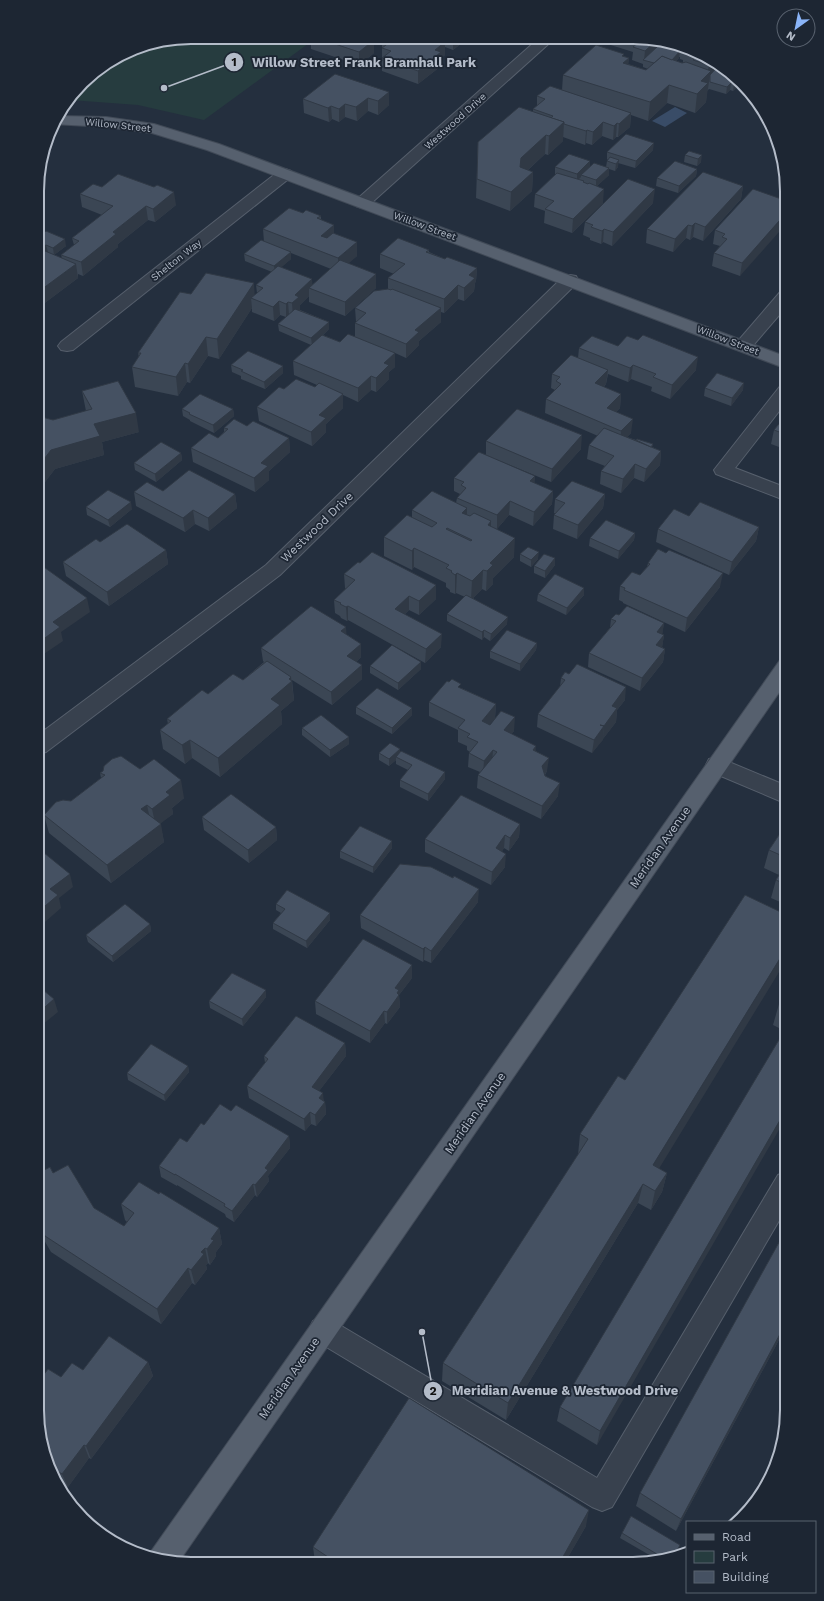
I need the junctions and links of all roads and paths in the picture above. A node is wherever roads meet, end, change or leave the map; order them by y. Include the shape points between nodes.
1 (541, 44) edge
2 (63, 120) edge
3 (284, 174) junction
4 (362, 203) junction
5 (570, 280) junction
6 (780, 303) edge
7 (68, 346) dead end
8 (744, 346) junction
9 (780, 360) edge
10 (780, 398) edge
11 (780, 492) edge
12 (780, 675) edge
13 (44, 742) edge
14 (718, 765) junction
15 (780, 793) edge
16 (780, 1195) edge
17 (323, 1330) junction
18 (166, 1555) edge

1 - 4 street, Westwood Drive
2 - 3 main road, Willow Street via 106,122 154,129 213,147
3 - 4 main road, Willow Street
3 - 7 street, Shelton Way
4 - 5 main road, Willow Street
5 - 8 main road, Willow Street
5 - 13 street, Westwood Drive via 273,570
6 - 8 street
8 - 9 main road, Willow Street
10 - 11 street via 723,470
12 - 14 main road, Meridian Avenue
14 - 15 street
14 - 17 main road, Meridian Avenue
16 - 17 street via 602,1497
17 - 18 main road, Meridian Avenue

